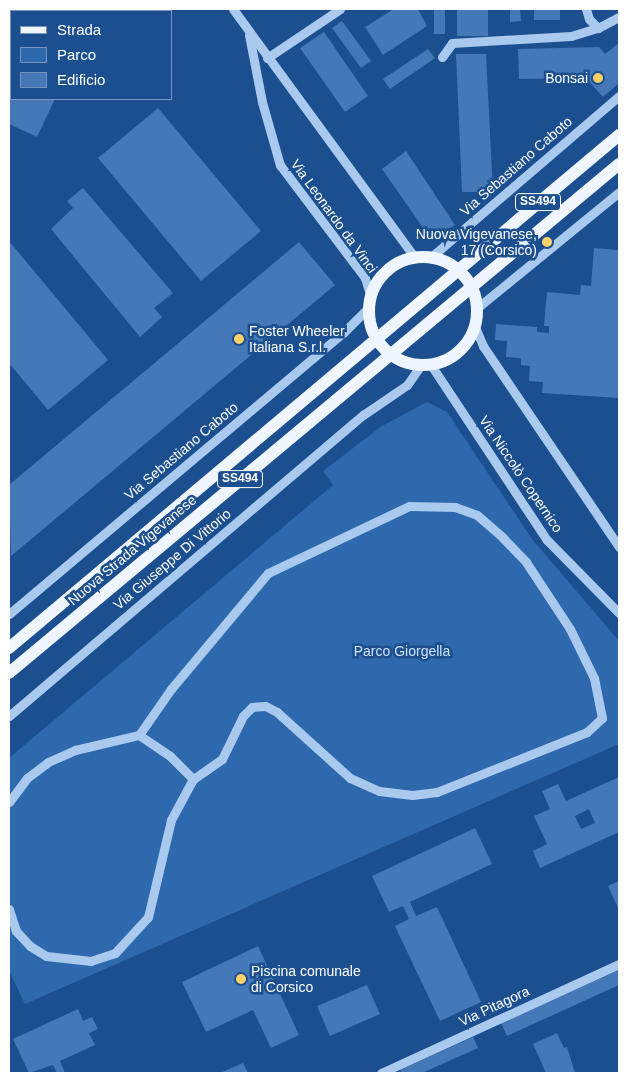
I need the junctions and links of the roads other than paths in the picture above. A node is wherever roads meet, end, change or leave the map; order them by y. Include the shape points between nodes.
1 (233, 9) edge
2 (340, 9) edge
3 (586, 9) edge
4 (619, 17) edge
5 (598, 28) junction
6 (248, 32) junction
7 (442, 57) dead end
8 (267, 58) junction
9 (619, 96) edge
10 (619, 135) edge
11 (619, 164) edge
12 (619, 192) edge
13 (415, 258) junction
14 (430, 258) junction
15 (456, 269) junction
16 (471, 286) junction
17 (370, 302) junction
18 (477, 308) junction
19 (475, 327) junction
20 (376, 338) junction
21 (390, 354) junction
22 (426, 365) junction
23 (619, 547) edge
24 (619, 613) edge
25 (9, 614) edge
26 (9, 648) edge
27 (9, 673) edge
28 (9, 716) edge
29 (139, 735) junction
30 (193, 779) junction
31 (9, 802) edge
32 (9, 909) edge
33 (619, 964) edge
34 (381, 1073) edge

1 - 6 street, Via Leonardo da Vinci
2 - 8 street
3 - 5 street via 589,19
4 - 5 street
5 - 7 street via 571,36 452,43
6 - 8 street, Via Leonardo da Vinci
6 - 17 street, Via Leonardo da Vinci via 262,102 280,165 365,278
8 - 13 street, Via Leonardo da Vinci
9 - 14 street, Via Sebastiano Caboto
10 - 15 main road, Nuova Strada Vigevanese / SS494
11 - 16 main road, Nuova Strada Vigevanese / SS494
12 - 18 street
13 - 14 main road
13 - 17 main road via 387,272
14 - 15 main road
15 - 16 main road
15 - 20 main road, Nuova Strada Vigevanese / SS494
16 - 18 main road
16 - 21 main road, Nuova Strada Vigevanese / SS494
17 - 20 main road
17 - 25 street, Via Sebastiano Caboto via 343,333
18 - 19 main road
19 - 22 main road via 457,354
19 - 23 street via 483,346
20 - 21 main road
20 - 26 main road, Nuova Strada Vigevanese / SS494
21 - 22 main road
21 - 27 main road, Nuova Strada Vigevanese / SS494
22 - 24 street, Via Niccolò Copernico via 547,540
22 - 28 street, Via Giuseppe Di Vittorio via 407,385 355,421
29 - 30 street via 170,756
29 - 30 street via 171,689 268,573 409,506 455,507 477,515 526,562 570,628 594,678 602,718 587,732 437,792 412,795 378,791 350,778 277,712 265,706 252,707 243,716 222,760
29 - 31 street via 75,750 48,762 27,778
30 - 32 street via 171,820 148,917 115,953 91,961 46,956 30,946 16,931
33 - 34 street, Via Pitagora

